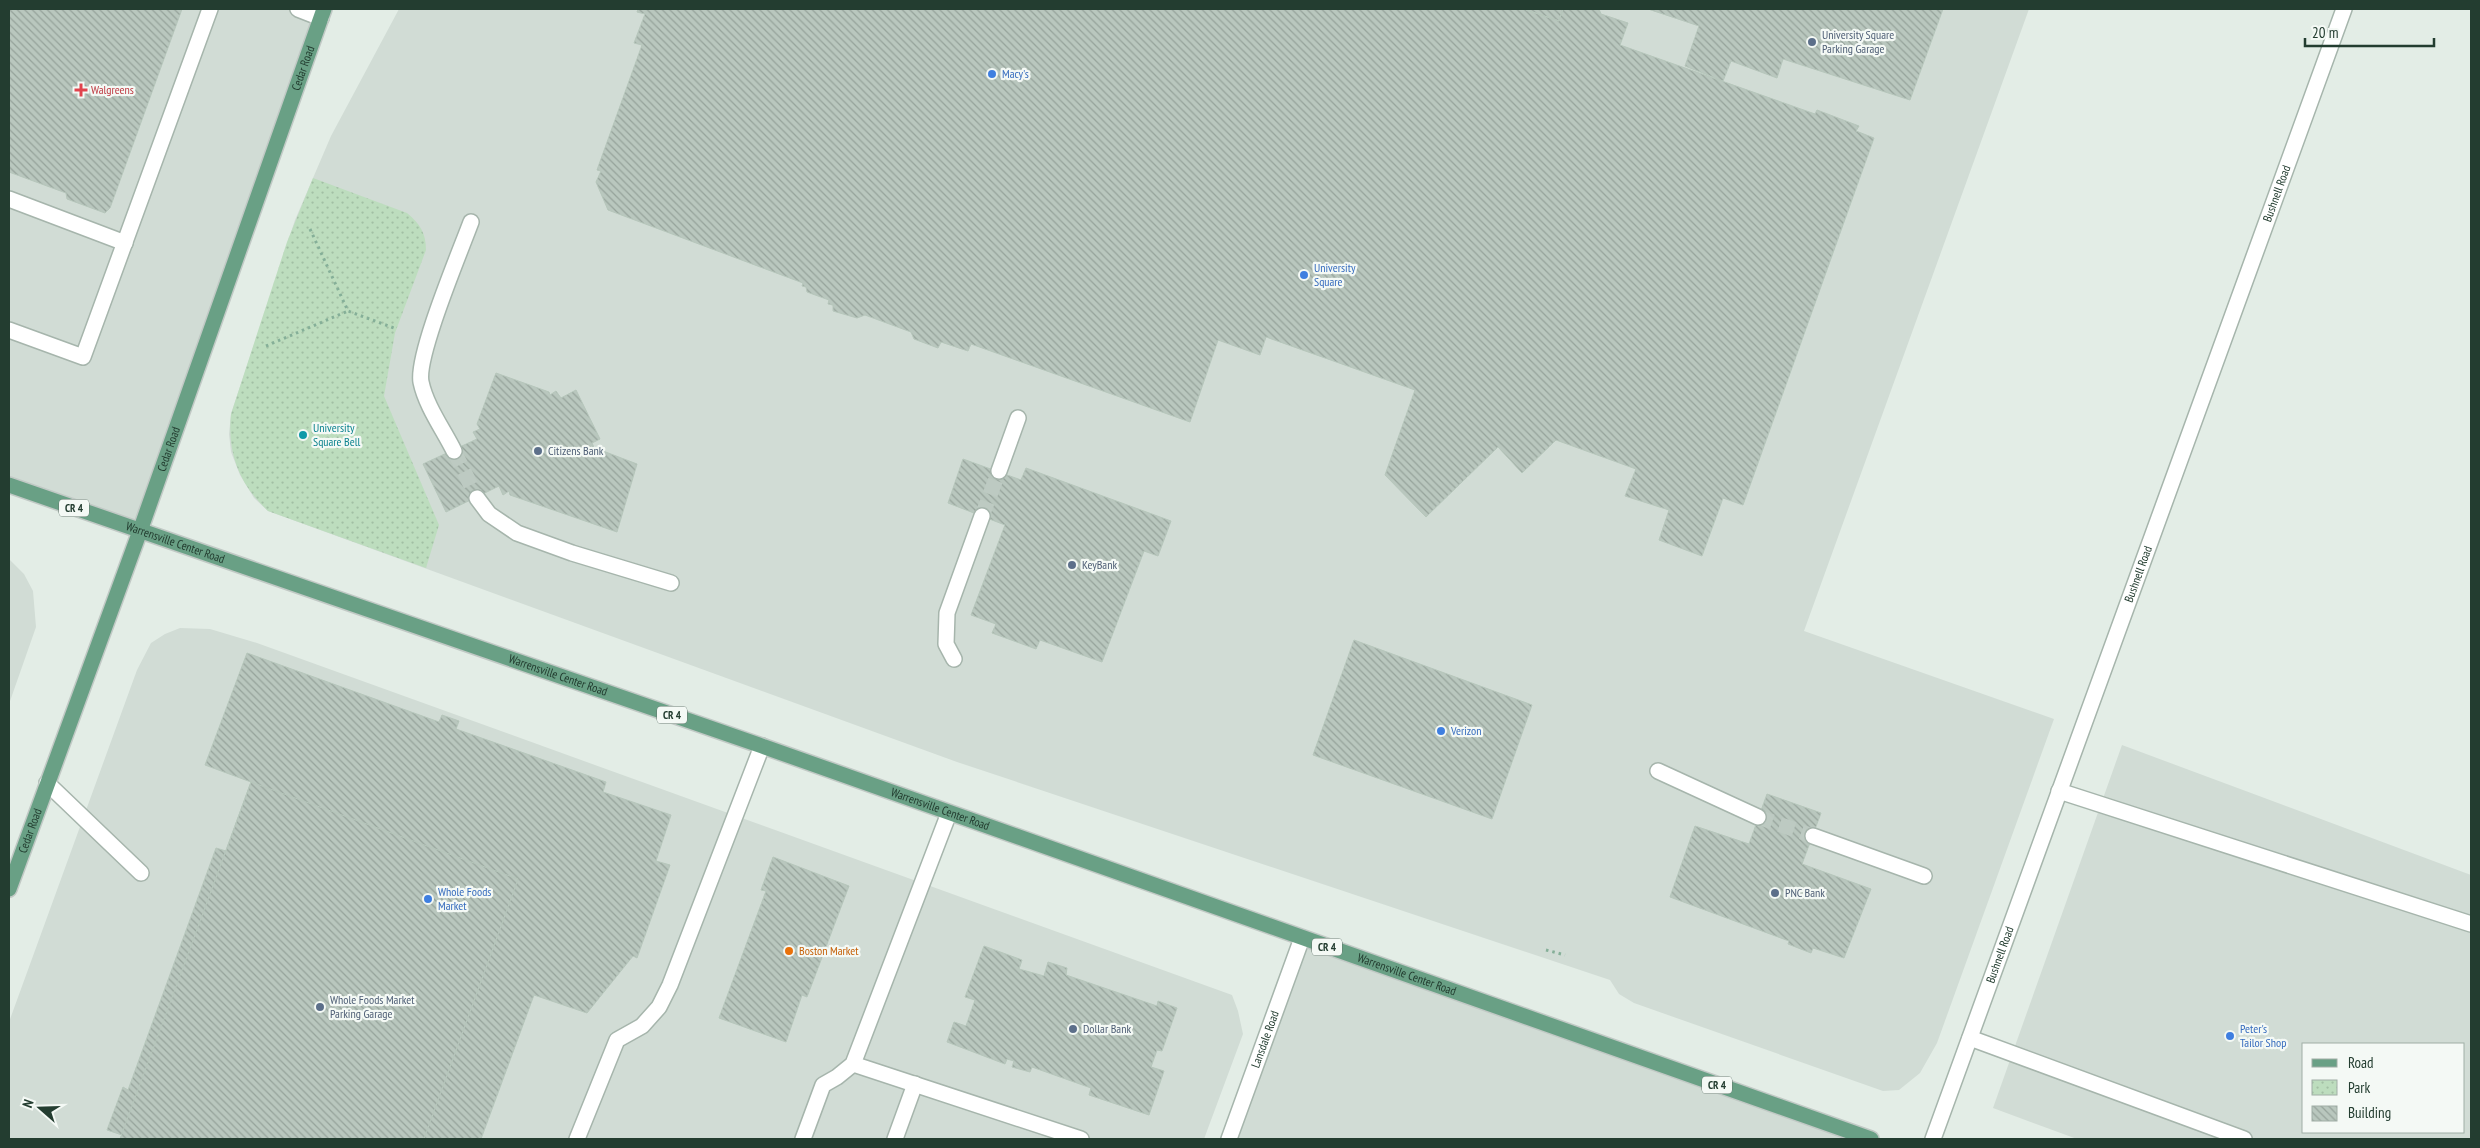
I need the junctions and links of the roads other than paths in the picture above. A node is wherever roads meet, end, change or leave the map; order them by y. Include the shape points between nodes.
1 (210, 9) edge
2 (298, 9) edge
3 (2344, 9) edge
4 (323, 13) edge
5 (9, 200) edge
6 (471, 222) dead end
7 (125, 243) junction
8 (9, 330) edge
9 (1018, 418) dead end
10 (454, 451) tunnel mouth
11 (999, 471) tunnel mouth
12 (9, 486) edge
13 (477, 498) tunnel mouth
14 (982, 516) tunnel mouth
15 (140, 531) junction
16 (671, 583) dead end
17 (954, 659) dead end
18 (762, 746) junction
19 (1658, 772) dead end
20 (47, 783) junction
21 (2059, 791) junction
22 (949, 813) junction
23 (1758, 816) tunnel mouth
24 (1813, 836) tunnel mouth
25 (140, 873) dead end
26 (1924, 876) dead end
27 (9, 889) edge
28 (2471, 924) edge
29 (1302, 938) junction
30 (1970, 1038) junction
31 (853, 1064) junction
32 (915, 1084) junction
33 (577, 1139) edge
34 (803, 1139) edge
35 (895, 1139) edge
36 (1080, 1139) edge
37 (1229, 1139) edge
38 (1871, 1139) edge
39 (1933, 1139) edge
40 (2244, 1139) edge

1 - 7 street
2 - 4 street
3 - 21 street, Bushnell Road
4 - 15 main road, Cedar Road
5 - 7 street
6 - 10 street via 432,330 420,374 425,394
7 - 8 street via 83,357
9 - 11 street
12 - 15 main road, Warrensville Center Road / CR 4
13 - 16 street via 489,514 517,533
14 - 17 street via 947,613 946,644
15 - 18 main road, Warrensville Center Road / CR 4
15 - 20 main road, Cedar Road
18 - 22 main road, Warrensville Center Road / CR 4
18 - 33 street via 670,986 659,1007 642,1026 617,1040
19 - 23 street
20 - 25 street
20 - 27 main road, Cedar Road
21 - 28 street
21 - 30 street, Bushnell Road
22 - 29 main road, Warrensville Center Road / CR 4
22 - 31 street
24 - 26 street
29 - 37 street, Lansdale Road
29 - 38 main road, Warrensville Center Road / CR 4
30 - 39 street, Bushnell Road
30 - 40 street
31 - 32 street
31 - 34 street via 823,1085
32 - 35 street
32 - 36 street

